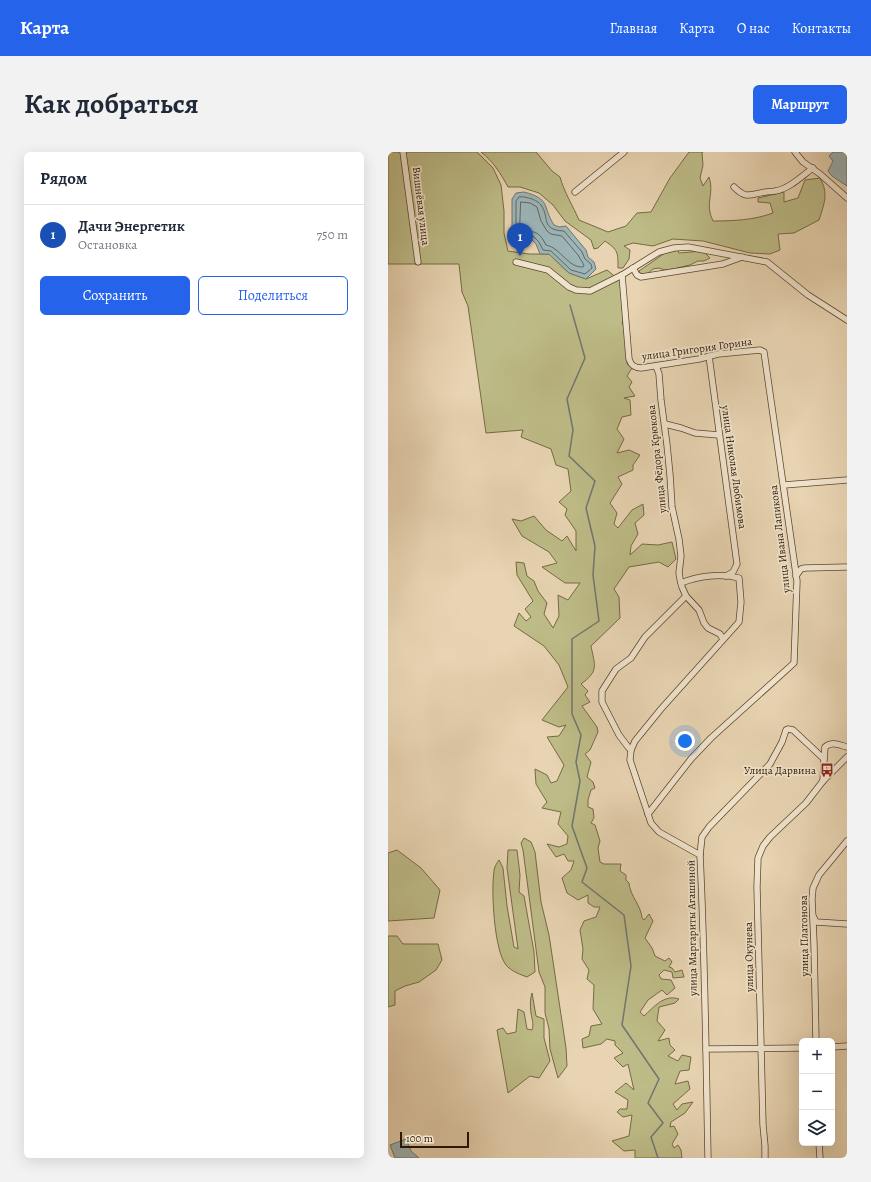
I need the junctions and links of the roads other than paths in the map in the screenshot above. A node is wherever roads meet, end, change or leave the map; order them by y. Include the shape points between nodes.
1 (404, 152) edge
2 (624, 152) edge
3 (795, 152) edge
4 (813, 168) junction
5 (734, 187) dead end
6 (575, 192) dead end
7 (847, 198) edge
8 (742, 257) junction
9 (418, 262) dead end
10 (516, 262) dead end
11 (633, 268) junction
12 (622, 275) junction
13 (847, 320) edge
14 (760, 350) joint
15 (709, 356) junction
16 (656, 366) junction
17 (665, 424) junction
18 (719, 435) junction
19 (847, 480) edge
20 (784, 485) junction
21 (794, 561) junction
22 (847, 567) edge
23 (805, 568) junction
24 (726, 576) junction
25 (796, 576) junction
26 (681, 583) junction
27 (686, 596) junction
28 (723, 639) junction
29 (847, 747) edge
30 (631, 750) junction
31 (847, 757) edge
32 (824, 759) junction
33 (823, 781) junction
34 (648, 814) junction
35 (847, 841) edge
36 (700, 855) junction
37 (813, 914) junction
38 (818, 922) junction
39 (847, 924) edge
40 (814, 937) junction
41 (816, 1038) edge
42 (847, 1046) edge
43 (835, 1047) edge
44 (761, 1048) junction
45 (799, 1048) edge
46 (706, 1049) junction
47 (819, 1146) edge
48 (708, 1158) edge
49 (765, 1158) edge
50 (820, 1158) edge

1 - 9 street, Вишнёвая улица
2 - 6 street
3 - 4 street via 803,162
4 - 5 street via 787,187 776,191 747,196
4 - 7 street
8 - 11 street via 681,246 659,252
8 - 11 street via 723,264 640,277
8 - 13 street via 766,262
10 - 12 street via 548,270 569,287 582,291 590,291
11 - 12 street
12 - 16 street, улица Григория Горина via 631,364 637,368
14 - 15 street, улица Григория Горина
14 - 20 street, улица Ивана Лапикова via 766,358
15 - 16 street, улица Григория Горина
15 - 18 street, улица Николая Любимова
16 - 17 street, улица Фёдора Крюкова
17 - 18 street via 695,433
17 - 26 street, улица Фёдора Крюкова via 672,507 679,539 678,573
18 - 24 street, улица Николая Любимова via 738,564 733,572
19 - 20 street
20 - 21 street, улица Ивана Лапикова
21 - 23 street via 798,567
21 - 25 street, улица Ивана Лапикова
22 - 23 street
23 - 25 street
24 - 26 street via 701,577
24 - 28 street via 739,578 740,602 739,622
25 - 34 street, улица Ивана Лапикова via 798,586 794,663 711,738
26 - 27 street, улица Фёдора Крюкова
27 - 28 street, улица Фёдора Крюкова via 699,610 706,626
27 - 30 street via 645,637 631,658 616,669 602,691 602,702 619,735
28 - 30 street via 635,741
29 - 32 street via 828,745 825,748
30 - 34 street via 630,760
31 - 33 street, улица Окунева
32 - 33 street
32 - 36 street, улица Маргариты Агашиной via 788,728 770,764 705,832
33 - 44 street, улица Окунева via 806,803 770,837 758,858
34 - 36 street via 651,823 659,832
35 - 37 street, улица Платонова via 819,874 812,899
36 - 46 street, улица Маргариты Агашиной
37 - 38 street
37 - 40 street, улица Платонова
38 - 39 street
38 - 40 street via 815,924
40 - 41 street, улица Платонова
42 - 43 street
44 - 45 street
44 - 46 street
44 - 49 street, улица Окунева
46 - 48 street, улица Маргариты Агашиной
47 - 50 street

